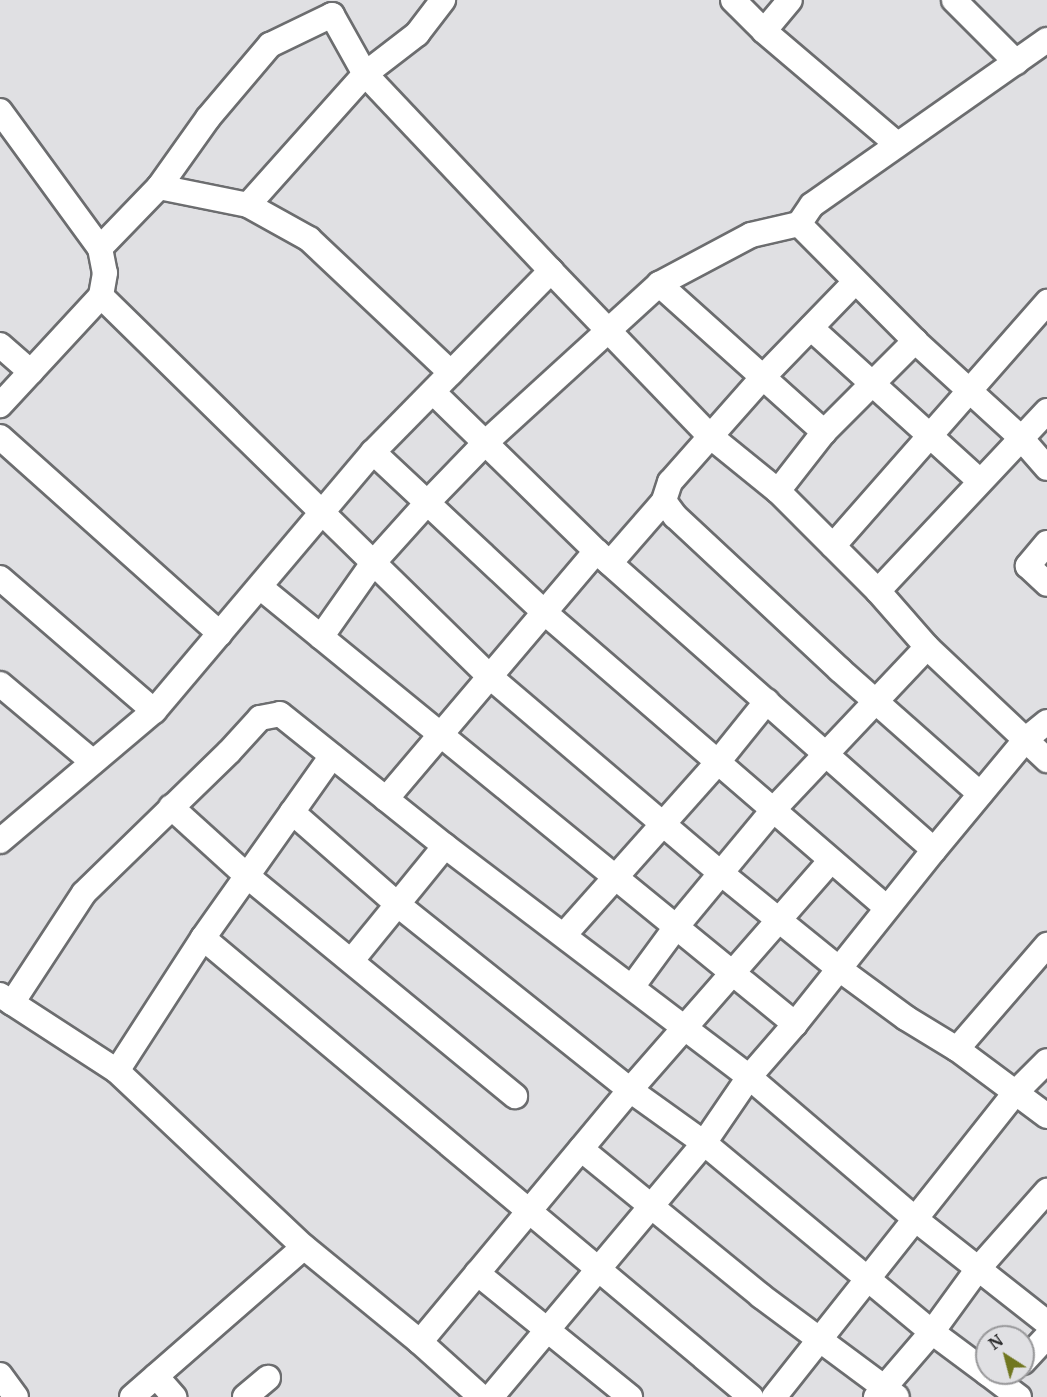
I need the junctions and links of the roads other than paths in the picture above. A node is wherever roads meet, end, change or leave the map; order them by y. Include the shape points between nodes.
1 (443, 0) edge
2 (733, 0) edge
3 (790, 0) edge
4 (954, 0) edge
5 (328, 7) edge
6 (764, 31) junction
7 (1047, 40) edge
8 (1016, 62) junction
9 (365, 74) junction
10 (0, 111) edge
11 (897, 144) junction
12 (159, 187) junction
13 (249, 205) junction
14 (799, 224) junction
15 (100, 248) junction
16 (551, 271) junction
17 (855, 282) junction
18 (659, 284) junction
19 (101, 296) junction
20 (1047, 302) edge
21 (811, 328) junction
22 (608, 330) junction
23 (915, 340) junction
24 (0, 345) edge
25 (31, 372) junction
26 (451, 373) junction
27 (763, 377) junction
28 (874, 383) junction
29 (971, 389) junction
30 (433, 392) junction
31 (0, 405) edge
32 (1047, 411) edge
33 (824, 432) junction
34 (930, 435) junction
35 (710, 436) junction
36 (0, 437) edge
37 (1020, 437) junction
38 (485, 443) junction
39 (373, 452) junction
40 (1047, 468) edge
41 (980, 481) junction
42 (778, 491) junction
43 (664, 501) junction
44 (427, 503) junction
45 (321, 511) junction
46 (1047, 543) edge
47 (832, 546) junction
48 (603, 557) junction
49 (373, 563) junction
50 (0, 578) edge
51 (1047, 584) edge
52 (260, 587) junction
53 (878, 591) junction
54 (544, 612) junction
55 (220, 634) junction
56 (321, 637) junction
57 (927, 647) junction
58 (489, 676) junction
59 (0, 684) edge
60 (767, 701) junction
61 (875, 702) junction
62 (154, 711) junction
63 (1047, 722) edge
64 (441, 735) junction
65 (1026, 739) junction
66 (828, 753) junction
67 (332, 756) junction
68 (1047, 760) edge
69 (93, 762) junction
70 (718, 762) junction
71 (980, 794) junction
72 (386, 799) junction
73 (171, 807) junction
74 (773, 810) junction
75 (292, 812) junction
76 (661, 823) junction
77 (0, 842) edge
78 (445, 846) junction
79 (934, 850) junction
80 (831, 860) junction
81 (722, 874) junction
82 (247, 876) junction
83 (616, 879) junction
84 (397, 904) junction
85 (887, 908) junction
86 (779, 921) junction
87 (676, 927) junction
88 (564, 935) junction
89 (202, 938) junction
90 (1047, 945) edge
91 (352, 960) junction
92 (838, 968) junction
93 (734, 974) junction
94 (632, 987) junction
95 (6, 999) edge
96 (795, 1024) junction
97 (686, 1027) junction
98 (957, 1049) junction
99 (1047, 1061) edge
100 (117, 1071) junction
101 (749, 1077) junction
102 (630, 1090) junction
103 (1015, 1093) junction
104 (514, 1096) dead end
105 (1047, 1116) edge
106 (704, 1143) junction
107 (581, 1149) junction
108 (1047, 1191) edge
109 (651, 1205) junction
110 (530, 1211) junction
111 (915, 1220) junction
112 (304, 1247) junction
113 (599, 1269) junction
114 (977, 1270) junction
115 (477, 1273) junction
116 (868, 1278) junction
117 (1047, 1323) edge
118 (548, 1329) junction
119 (932, 1332) junction
120 (1047, 1336) edge
121 (820, 1339) junction
122 (420, 1342) junction
123 (1035, 1349) edge
124 (975, 1364) edge
125 (0, 1375) edge
126 (156, 1376) junction
127 (268, 1378) dead end
128 (886, 1393) edge
129 (16, 1397) edge
130 (132, 1397) edge
131 (174, 1397) edge
132 (245, 1397) edge
133 (481, 1397) edge
134 (491, 1397) edge
135 (630, 1397) edge
136 (751, 1397) edge
137 (774, 1397) edge

1 - 9 street via 417,34
2 - 6 street
3 - 6 street
4 - 8 street
5 - 9 street
5 - 12 street via 270,45 208,118
6 - 11 street
7 - 8 street
8 - 11 street
9 - 13 street
9 - 16 street
10 - 15 street
11 - 14 street via 812,205
12 - 13 street
12 - 15 street
13 - 26 street via 309,239
14 - 17 street
14 - 18 street via 751,235
15 - 19 street via 105,273
16 - 22 street
16 - 26 street
17 - 21 street
17 - 23 street
18 - 22 street
18 - 27 street
19 - 25 street
19 - 45 street
20 - 29 street
21 - 27 street
21 - 28 street
22 - 35 street
22 - 38 street
23 - 28 street
23 - 29 street
24 - 25 street
25 - 31 street
26 - 30 street
27 - 33 street
27 - 35 street
28 - 33 street
28 - 34 street
29 - 34 street
29 - 37 street
30 - 38 street
30 - 39 street
32 - 37 street
33 - 42 street
34 - 41 street
34 - 47 street
35 - 42 street
35 - 43 street via 670,482
36 - 55 street
37 - 40 street
37 - 41 street
38 - 44 street
38 - 48 street
39 - 44 street
39 - 45 street
41 - 53 street
42 - 47 street
43 - 48 street
43 - 61 street via 675,516
44 - 49 street
44 - 54 street
45 - 49 street
45 - 52 street
46 - 51 street via 1028,566
47 - 53 street
48 - 54 street
48 - 60 street
49 - 56 street
49 - 58 street
50 - 62 street
52 - 55 street
52 - 56 street
53 - 57 street
54 - 58 street
54 - 70 street
55 - 62 street
56 - 64 street
57 - 61 street
57 - 65 street
58 - 64 street
58 - 76 street
59 - 69 street
60 - 66 street
60 - 70 street
61 - 66 street
61 - 71 street
62 - 69 street
63 - 65 street
64 - 72 street
64 - 83 street
65 - 68 street
65 - 71 street
66 - 74 street
66 - 79 street
67 - 72 street
67 - 73 street via 280,714 260,718
67 - 75 street
69 - 77 street
70 - 74 street
70 - 76 street
71 - 79 street
72 - 78 street
73 - 82 street
73 - 95 street via 84,893
74 - 80 street
74 - 81 street
75 - 82 street
75 - 84 street
76 - 81 street
76 - 83 street
78 - 84 street
78 - 88 street
79 - 85 street
80 - 85 street
80 - 86 street
81 - 86 street
81 - 87 street
82 - 89 street
82 - 91 street
83 - 87 street
83 - 88 street
84 - 91 street
84 - 102 street
85 - 92 street
86 - 92 street
86 - 93 street
87 - 93 street
87 - 94 street
88 - 94 street
89 - 100 street
89 - 110 street
90 - 98 street
91 - 104 street
92 - 96 street
92 - 98 street via 906,1018
93 - 96 street
93 - 97 street
94 - 97 street
95 - 100 street
96 - 101 street
97 - 101 street
97 - 102 street
98 - 103 street
99 - 103 street
100 - 112 street
101 - 106 street
101 - 111 street
102 - 106 street
102 - 107 street
103 - 105 street
103 - 111 street
106 - 109 street
106 - 116 street
107 - 109 street
107 - 110 street
108 - 114 street
109 - 113 street
109 - 121 street
110 - 113 street
110 - 115 street
111 - 114 street
111 - 116 street
112 - 122 street
112 - 126 street
113 - 118 street
113 - 136 street
114 - 117 street
114 - 119 street
115 - 118 street
115 - 122 street
116 - 119 street
116 - 121 street
118 - 134 street
118 - 135 street
119 - 124 street
119 - 128 street
120 - 123 street
121 - 128 street
121 - 137 street
122 - 133 street
125 - 129 street
126 - 130 street
126 - 131 street
127 - 132 street

